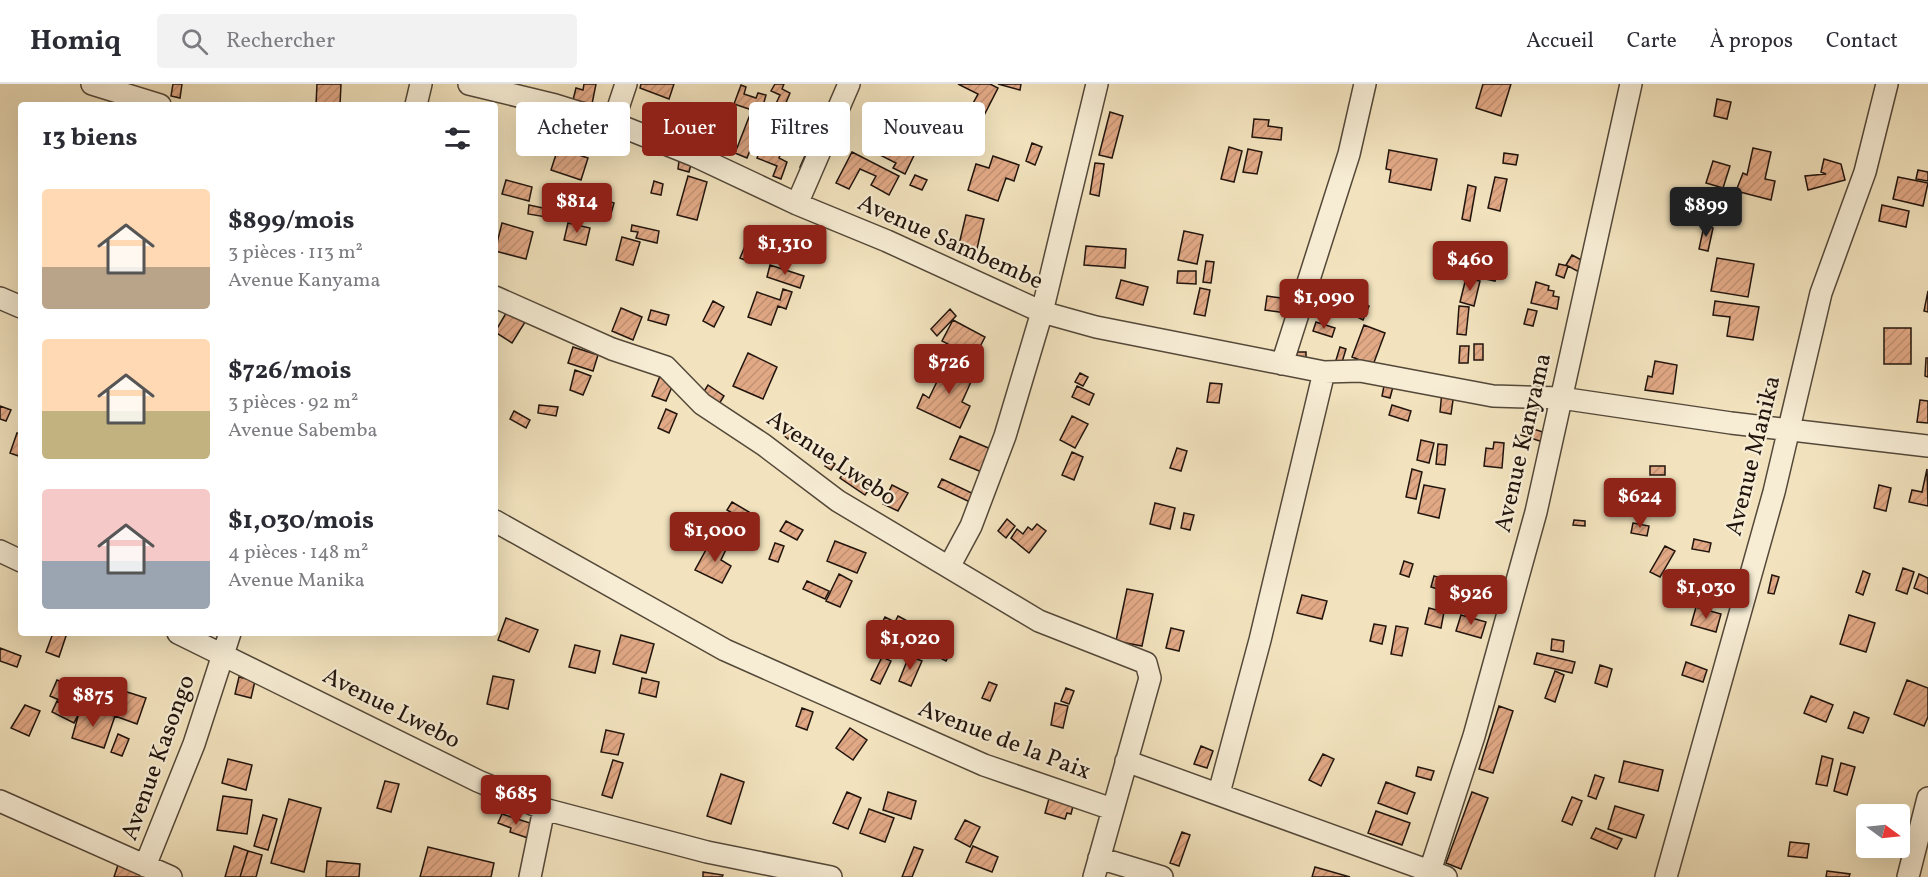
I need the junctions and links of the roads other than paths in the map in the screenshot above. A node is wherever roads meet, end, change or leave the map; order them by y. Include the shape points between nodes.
1 (92, 84) edge
2 (422, 84) edge
3 (469, 84) edge
4 (626, 84) edge
5 (849, 84) edge
6 (1097, 84) edge
7 (1365, 84) edge
8 (1631, 84) edge
9 (1887, 84) edge
10 (150, 102) edge
11 (417, 102) edge
12 (543, 102) edge
13 (620, 102) edge
14 (630, 130) edge
15 (797, 204) junction
16 (0, 298) edge
17 (498, 298) edge
18 (18, 307) edge
19 (1042, 312) junction
20 (1282, 364) junction
21 (1324, 372) junction
22 (1561, 398) junction
23 (1789, 429) junction
24 (1928, 446) edge
25 (498, 523) edge
26 (0, 551) edge
27 (18, 560) edge
28 (950, 565) junction
29 (185, 636) edge
30 (229, 636) edge
31 (224, 653) junction
32 (1126, 761) junction
33 (1219, 792) junction
34 (1928, 798) edge
35 (0, 801) edge
36 (544, 809) junction
37 (1112, 809) junction
38 (146, 866) junction
39 (1096, 868) edge
40 (1434, 875) edge
41 (171, 877) edge
42 (530, 877) edge
43 (831, 877) edge
44 (1162, 877) edge
45 (1666, 877) edge
46 (1908, 877) edge

1 - 10 street
2 - 11 street
3 - 12 street, Avenue Sambembe
4 - 13 street
5 - 15 street
6 - 19 street
7 - 20 street via 1349,154
8 - 22 street, Avenue Kanyama
9 - 23 street, Avenue Manika via 1865,172 1821,293
14 - 15 street, Avenue Sambembe
15 - 19 street, Avenue Sambembe
16 - 18 street
17 - 28 street, Avenue Lwebo via 612,349 671,370 702,404 806,478
19 - 20 street, Avenue Sambembe via 1096,327
19 - 28 street via 991,475
20 - 21 street, Avenue Sambembe
21 - 22 street, Avenue Sambembe via 1360,370 1493,396
21 - 33 street via 1258,650
22 - 23 street, Avenue Sambembe
22 - 40 street, Avenue Kanyama via 1536,512
23 - 24 street, Avenue Sambembe
23 - 45 street, Avenue Manika
25 - 37 street, Avenue de la Paix via 725,650 984,765
26 - 27 street
28 - 32 street, Avenue Lwebo via 1039,621 1143,660 1150,669 1150,678
29 - 31 street, Avenue Lwebo
30 - 31 street, Avenue Kasongo
31 - 36 street, Avenue Lwebo via 478,781
31 - 38 street, Avenue Kasongo via 194,744
32 - 33 street, Avenue de la Paix
32 - 37 street
33 - 40 street, Avenue de la Paix
34 - 46 street
35 - 38 street
36 - 42 street
36 - 43 street, Avenue Lwebo via 707,852
37 - 39 street
38 - 41 street
39 - 44 street

